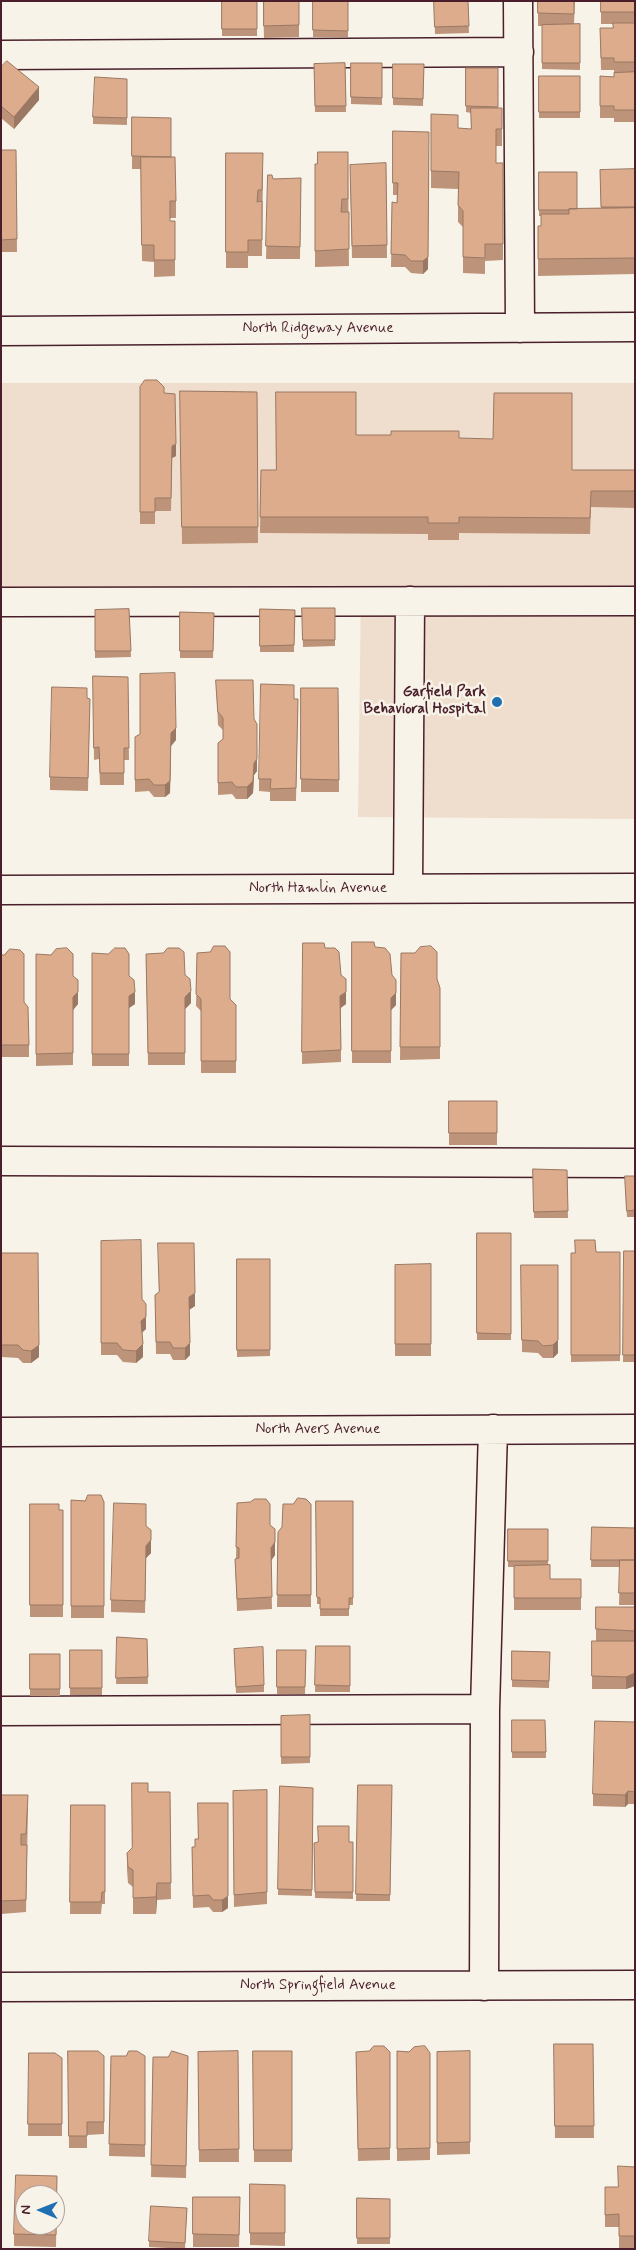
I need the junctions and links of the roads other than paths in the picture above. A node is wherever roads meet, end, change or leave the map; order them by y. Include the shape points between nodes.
1 (518, 1) edge
2 (519, 52) junction
3 (1, 55) edge
4 (635, 327) edge
5 (520, 328) junction
6 (1, 331) edge
7 (635, 601) edge
8 (1, 602) edge
9 (410, 602) junction
10 (408, 888) junction
11 (635, 888) edge
12 (1, 890) edge
13 (1, 1161) edge
14 (635, 1163) edge
15 (493, 1429) junction
16 (635, 1429) edge
17 (1, 1432) edge
18 (486, 1709) junction
19 (1, 1711) edge
20 (635, 1985) edge
21 (484, 1986) junction
22 (1, 1987) edge

1 - 2 street
2 - 3 street
2 - 5 street
4 - 5 street, North Ridgeway Avenue
5 - 6 street, North Ridgeway Avenue
7 - 9 street
8 - 9 street
9 - 10 street
10 - 11 street, North Hamlin Avenue
10 - 12 street, North Hamlin Avenue
13 - 14 street
15 - 16 street, North Avers Avenue
15 - 17 street, North Avers Avenue
15 - 18 street
18 - 19 street
18 - 21 street
20 - 21 street, North Springfield Avenue
21 - 22 street, North Springfield Avenue

